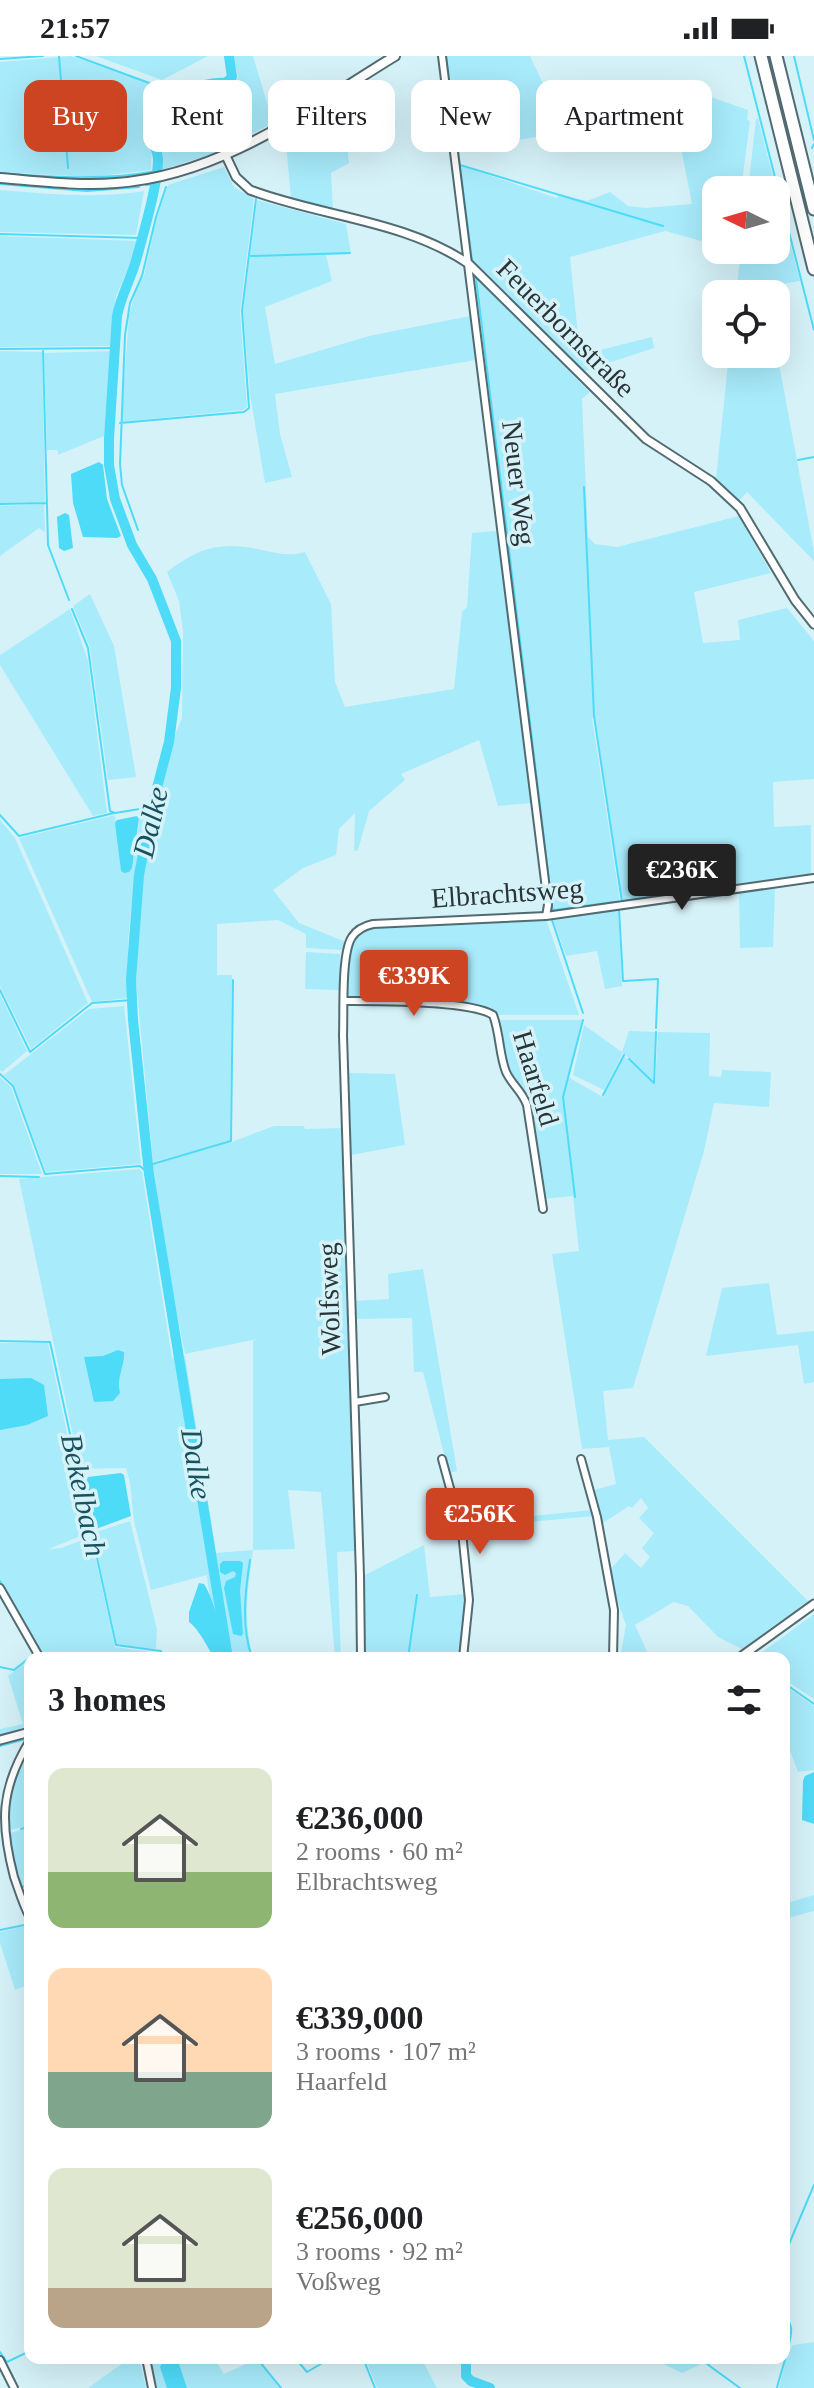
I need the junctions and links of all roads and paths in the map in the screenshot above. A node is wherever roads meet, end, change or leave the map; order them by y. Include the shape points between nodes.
1 (395, 56) edge
2 (442, 56) edge
3 (761, 56) edge
4 (776, 56) edge
5 (226, 156) junction
6 (0, 178) edge
7 (814, 209) edge
8 (469, 264) junction
9 (814, 269) edge
10 (814, 624) edge
11 (814, 878) edge
12 (546, 916) junction
13 (351, 938) joint
14 (344, 1001) junction
15 (543, 1209) dead end
16 (385, 1397) dead end
17 (355, 1402) junction
18 (442, 1459) dead end
19 (581, 1459) dead end
20 (0, 1588) edge
21 (814, 1604) edge
22 (37, 1652) edge
23 (361, 1652) edge
24 (464, 1652) edge
25 (613, 1652) edge
26 (747, 1652) edge
27 (24, 1734) edge
28 (0, 1740) edge
29 (24, 1752) edge
30 (24, 1901) edge
31 (0, 2360) edge
32 (147, 2364) edge
33 (14, 2388) edge
34 (152, 2388) edge

1 - 5 main road
2 - 8 street, Neuer Weg
3 - 9 highway
4 - 7 highway
5 - 6 main road via 160,177 112,184
5 - 8 street, Feuerbornstraße via 250,190 411,235 444,247
8 - 10 street, Feuerbornstraße via 646,439 711,481 740,508
8 - 12 street, Neuer Weg
11 - 12 street, Elbrachtsweg
12 - 13 street, Elbrachtsweg via 373,924
13 - 14 street, Wolfsweg
14 - 15 street, Haarfeld via 480,1008 493,1015 505,1068 527,1105
14 - 17 street, Wolfsweg
16 - 17 street
17 - 23 street, Wolfsweg
18 - 24 street via 462,1532 469,1600
19 - 25 street via 614,1610
20 - 22 street
21 - 26 street
27 - 28 street
29 - 30 street via 8,1783 0,1821
31 - 33 street
32 - 34 street

